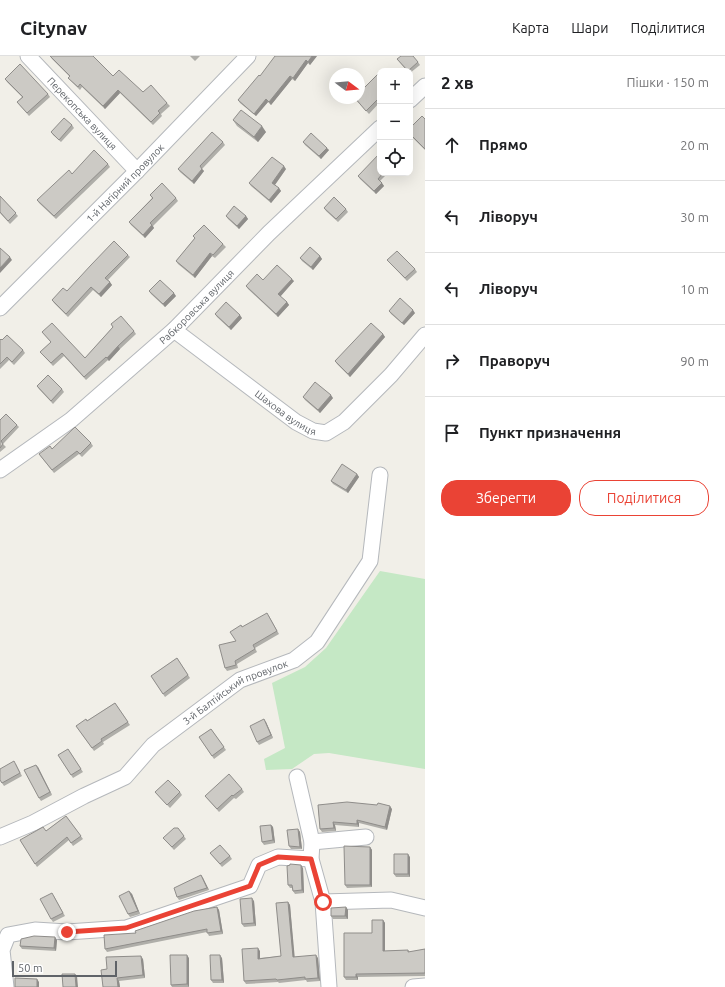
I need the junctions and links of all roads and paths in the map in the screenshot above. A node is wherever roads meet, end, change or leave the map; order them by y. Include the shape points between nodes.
1 (28, 56) edge
2 (248, 56) edge
3 (425, 86) edge
4 (413, 97) edge
5 (377, 131) edge
6 (137, 171) junction
7 (0, 308) edge
8 (174, 330) junction
9 (425, 335) edge
10 (0, 470) edge
11 (380, 475) dead end
12 (297, 777) dead end
13 (0, 837) edge
14 (366, 837) dead end
15 (312, 842) junction
16 (311, 859) junction
17 (323, 902) junction
18 (425, 908) edge
19 (425, 986) edge
20 (6, 987) edge
21 (329, 987) edge
22 (413, 987) edge

1 - 6 street, Перекопська вулиця
2 - 6 street, 1-й Нагірний провулок
3 - 4 street
5 - 8 street, Рабкоровська вулиця via 269,233
6 - 7 street, 1-й Нагірний провулок
8 - 9 street, Шахова вулиця via 296,422 314,431 326,433 344,422 391,375
8 - 10 street, Рабкоровська вулиця via 71,420
11 - 13 street, 3-й Балтійський провулок via 370,561 317,642 294,660 240,680 153,745 125,777
12 - 15 street
14 - 15 street
15 - 16 street
16 - 17 street
16 - 20 street via 278,857 259,865 250,886 126,928 67,932 35,930 8,934 2,950
17 - 18 street via 391,900
17 - 21 street
19 - 22 street

